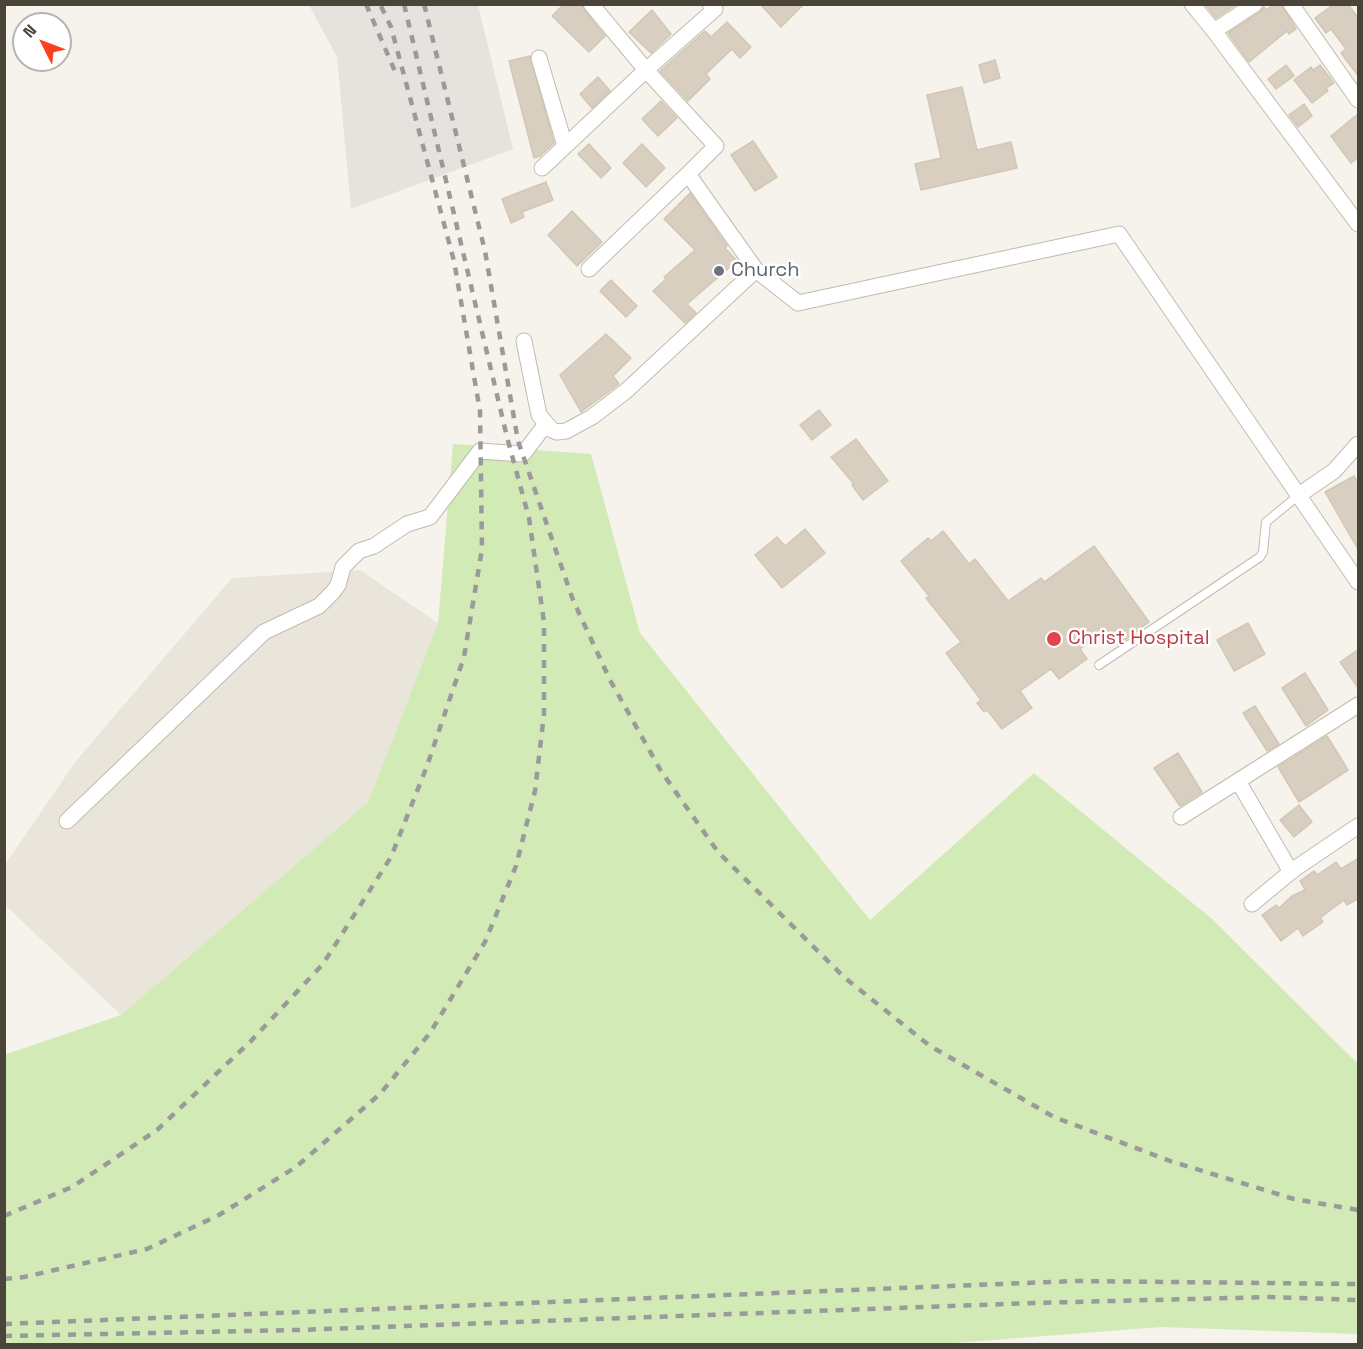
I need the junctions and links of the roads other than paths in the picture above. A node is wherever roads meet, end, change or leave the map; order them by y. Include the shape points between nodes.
1 (591, 4) edge
2 (1192, 4) edge
3 (1255, 4) edge
4 (1291, 4) edge
5 (715, 6) edge
6 (1214, 31) junction
7 (539, 58) dead end
8 (646, 69) junction
9 (1359, 100) edge
10 (565, 146) junction
11 (542, 168) dead end
12 (688, 174) junction
13 (1359, 224) edge
14 (590, 269) dead end
15 (756, 270) junction
16 (524, 341) dead end
17 (546, 424) junction
18 (1359, 444) edge
19 (1299, 495) junction
20 (1359, 582) edge
21 (1099, 665) dead end
22 (1359, 705) edge
23 (1238, 781) junction
24 (1181, 817) dead end
25 (67, 821) dead end
26 (1359, 826) edge
27 (1291, 872) junction
28 (1252, 904) dead end

1 - 8 street
2 - 6 street
3 - 6 street
4 - 9 street
5 - 8 street
6 - 13 street
7 - 10 street
8 - 10 street
8 - 12 street via 716,146
10 - 11 street
12 - 14 street
12 - 15 street
15 - 17 street via 653,367 592,417 566,431 557,432
15 - 19 street via 798,303 1119,234
16 - 17 street via 539,415
17 - 25 street via 523,454 480,451 430,517 407,524 359,551 343,567 338,585 319,606 264,632
18 - 19 street via 1334,471
19 - 20 street
19 - 21 lane via 1266,522 1263,552 1256,560
22 - 23 street
23 - 24 street
23 - 27 street
26 - 27 street
27 - 28 street

